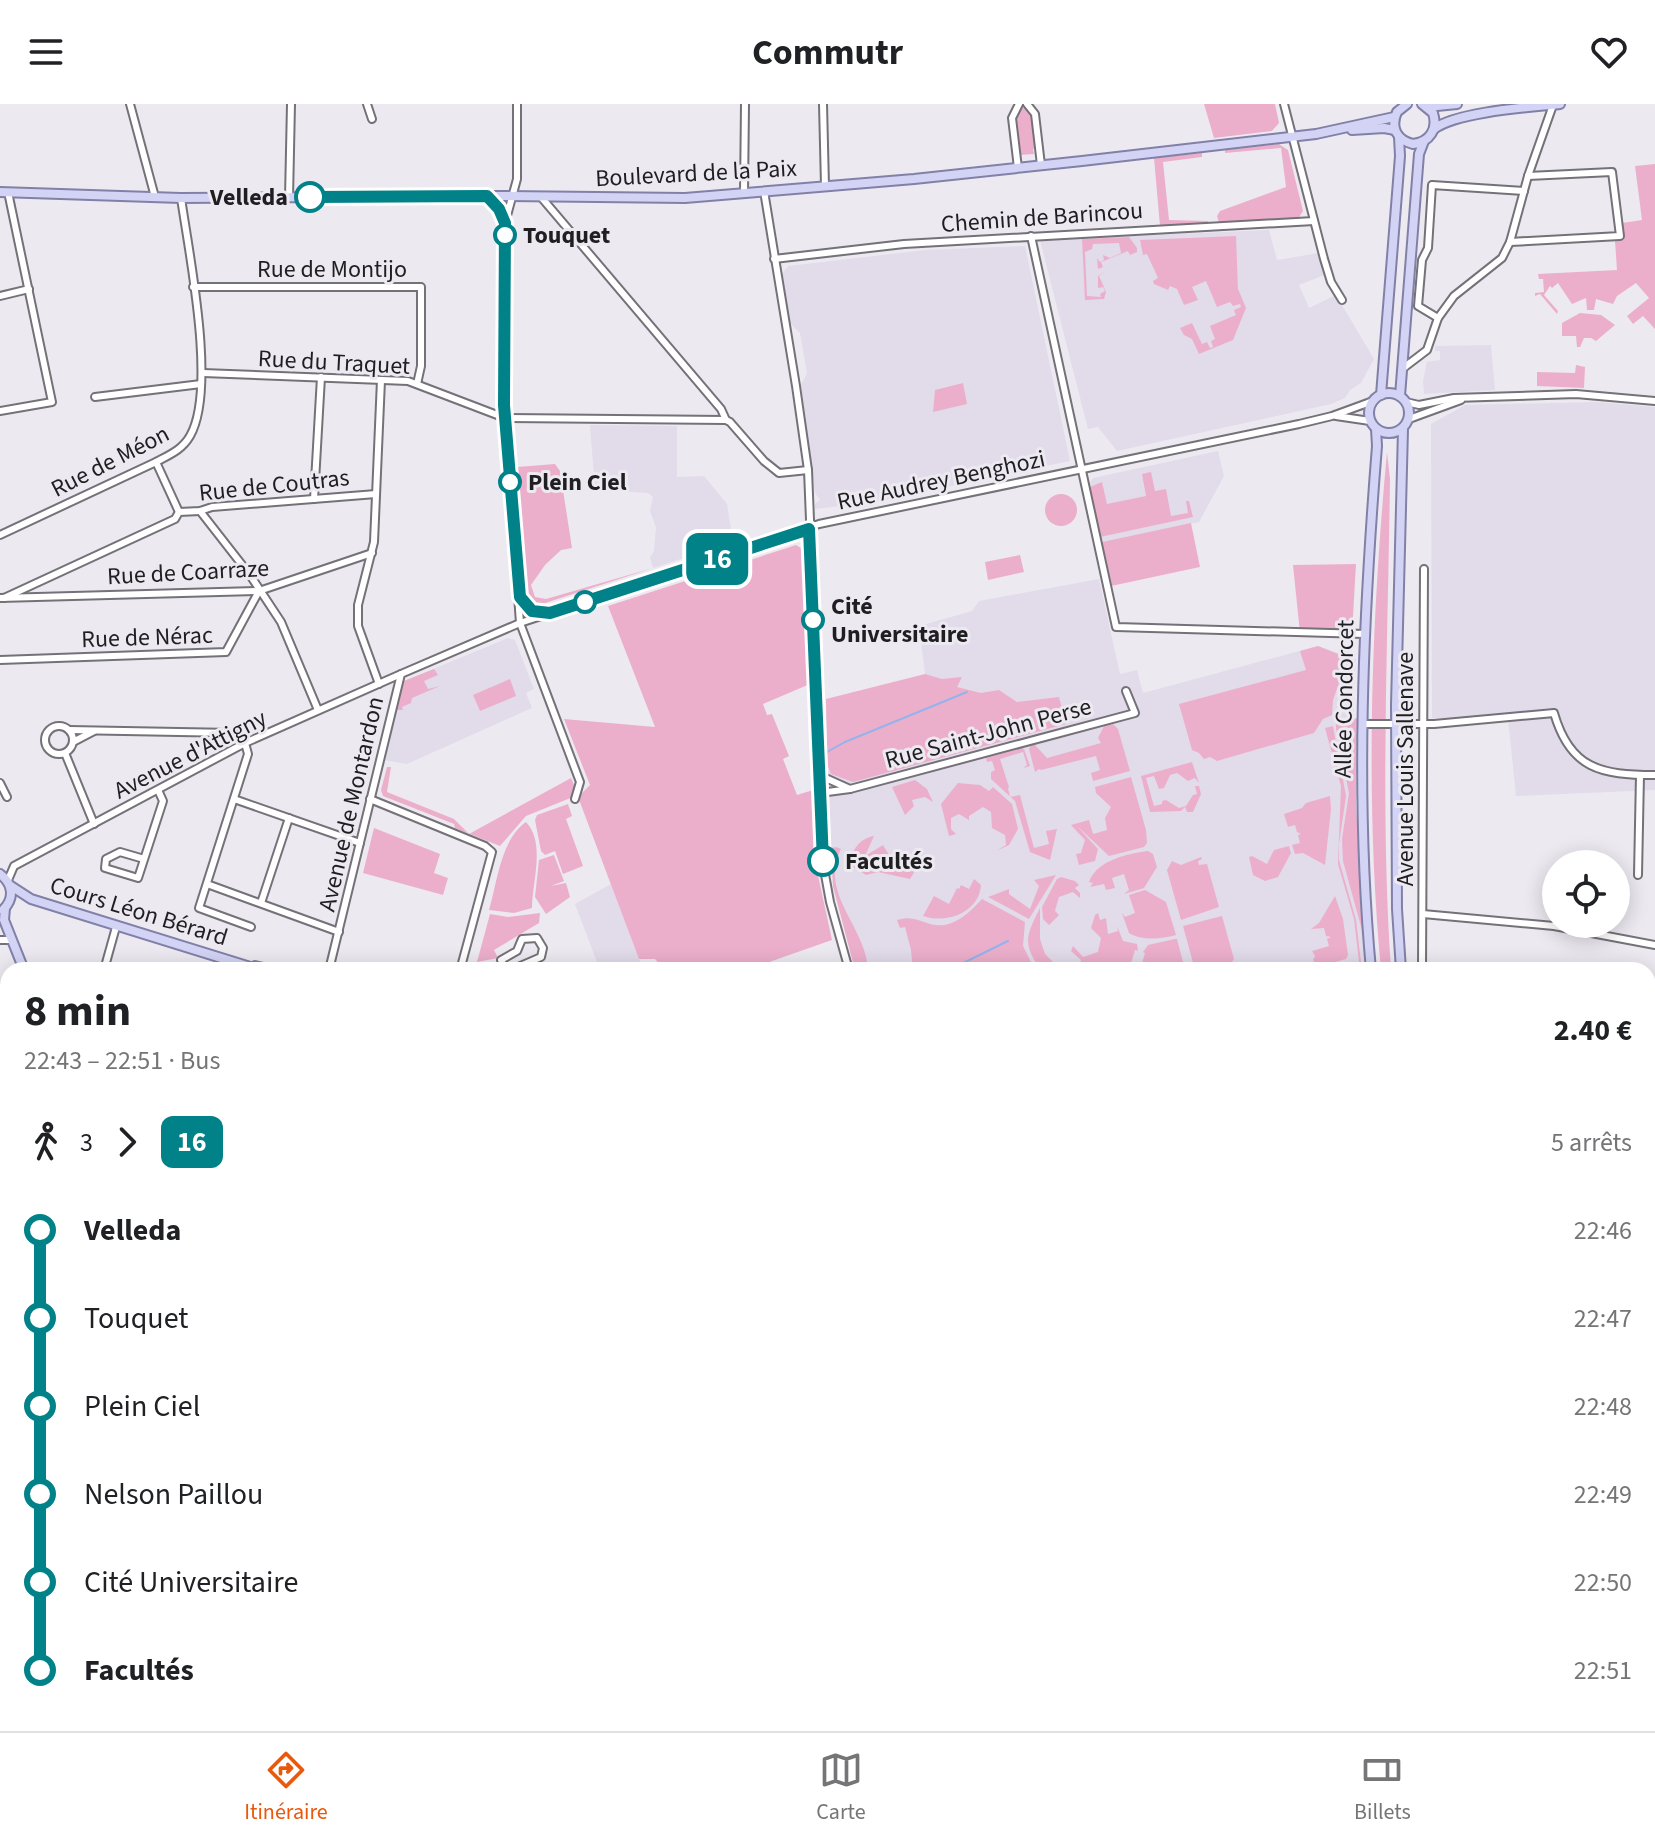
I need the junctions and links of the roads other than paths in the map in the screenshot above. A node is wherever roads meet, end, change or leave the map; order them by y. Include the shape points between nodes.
1 (130, 104) edge
2 (291, 104) edge
3 (367, 104) edge
4 (517, 104) edge
5 (745, 104) edge
6 (823, 104) edge
7 (1019, 104) edge
8 (1027, 104) edge
9 (1284, 104) edge
10 (1457, 104) edge
11 (1560, 104) edge
12 (1403, 105) edge
13 (1553, 105) edge
14 (1425, 106) edge
15 (1534, 107) junction
16 (1394, 117) junction
17 (372, 119) dead end
18 (1548, 121) junction
19 (1434, 129) junction
20 (1343, 130) junction
21 (1397, 134) junction
22 (1292, 136) junction
23 (1424, 141) junction
24 (1041, 165) junction
25 (1018, 168) junction
26 (1528, 176) junction
27 (825, 186) junction
28 (764, 191) junction
29 (1524, 191) junction
30 (4, 192) edge
31 (744, 193) junction
32 (487, 196) junction
33 (512, 196) junction
34 (155, 197) junction
35 (541, 197) junction
36 (181, 198) junction
37 (289, 198) junction
38 (1314, 221) junction
39 (505, 223) junction
40 (1031, 236) junction
41 (1510, 242) junction
42 (774, 259) junction
43 (193, 287) junction
44 (29, 289) junction
45 (0, 296) edge
46 (1342, 300) dead end
47 (1438, 318) junction
48 (1402, 369) junction
49 (203, 373) junction
50 (321, 377) junction
51 (381, 380) junction
52 (201, 384) junction
53 (417, 384) junction
54 (95, 397) dead end
55 (1377, 398) junction
56 (1403, 399) junction
57 (1461, 400) junction
58 (1655, 401) edge
59 (0, 411) edge
60 (1332, 416) junction
61 (505, 418) junction
62 (1409, 419) junction
63 (726, 420) junction
64 (1373, 425) junction
65 (1403, 429) junction
66 (156, 462) junction
67 (1082, 469) junction
68 (808, 470) junction
69 (376, 494) junction
70 (314, 499) junction
71 (200, 511) junction
72 (179, 512) junction
73 (809, 529) junction
74 (0, 535) edge
75 (372, 553) junction
76 (1424, 569) dead end
77 (259, 591) junction
78 (520, 597) junction
79 (2, 598) edge
80 (550, 613) junction
81 (520, 623) junction
82 (1365, 634) junction
83 (0, 660) edge
84 (401, 674) junction
85 (379, 684) junction
86 (1126, 691) dead end
87 (318, 710) junction
88 (1363, 724) junction
89 (1396, 724) junction
90 (1423, 724) junction
91 (97, 729) junction
92 (69, 730) junction
93 (73, 742) junction
94 (245, 743) junction
95 (65, 753) junction
96 (819, 775) junction
97 (1640, 775) junction
98 (1655, 775) edge
99 (0, 783) edge
100 (851, 789) junction
101 (158, 790) junction
102 (820, 793) junction
103 (7, 797) dead end
104 (234, 799) junction
105 (370, 799) junction
106 (575, 799) dead end
107 (289, 818) junction
108 (94, 824) junction
109 (360, 843) junction
110 (144, 859) junction
111 (1638, 875) dead end
112 (6, 880) edge
113 (207, 884) junction
114 (31, 899) junction
115 (261, 903) junction
116 (4, 908) edge
117 (1423, 914) junction
118 (116, 927) junction
119 (251, 927) dead end
120 (0, 928) edge
121 (339, 932) junction
122 (0, 940) edge
123 (11, 940) junction
124 (1655, 945) edge
125 (21, 962) edge
126 (106, 962) edge
127 (234, 962) edge
128 (331, 962) edge
129 (462, 962) edge
130 (503, 962) edge
131 (529, 962) edge
132 (847, 962) edge
133 (1370, 962) edge
134 (1400, 962) edge
135 (1422, 962) edge

1 - 34 street
2 - 37 street
3 - 17 street
4 - 33 street via 517,179
5 - 31 street
6 - 27 street
7 - 25 street via 1012,118
8 - 24 street via 1035,114
9 - 22 street
10 - 14 main road
11 - 13 main road
12 - 16 main road
13 - 15 main road
13 - 18 street
14 - 19 main road via 1434,118
15 - 18 street via 1543,110
15 - 19 main road via 1473,116
16 - 20 main road, Boulevard de la Paix
16 - 21 main road
18 - 26 street
19 - 23 main road
20 - 21 main road, Boulevard de la Paix via 1384,128
20 - 22 main road, Boulevard de la Paix
21 - 23 main road, Boulevard de la Paix via 1408,143
21 - 55 main road via 1400,156
22 - 24 main road, Boulevard de la Paix
22 - 38 street
23 - 48 main road
24 - 25 main road, Boulevard de la Paix
25 - 27 main road, Boulevard de la Paix
26 - 29 street
26 - 41 street via 1612,172 1620,236
27 - 28 main road, Boulevard de la Paix
28 - 31 main road, Boulevard de la Paix
28 - 42 street
29 - 41 street
29 - 47 street via 1432,185 1418,306
30 - 34 main road, Boulevard de la Paix
30 - 44 street
31 - 35 main road, Boulevard de la Paix
32 - 33 main road, Boulevard de la Paix
32 - 37 main road, Boulevard de la Paix
32 - 39 main road
33 - 35 main road, Boulevard de la Paix
33 - 39 street
34 - 36 main road, Boulevard de la Paix
35 - 63 street
36 - 37 main road, Boulevard de la Paix
36 - 43 street, Rue de Méon
38 - 40 street, Chemin de Barincou
38 - 46 street via 1331,282
39 - 61 street
40 - 42 street, Chemin de Barincou
40 - 67 street
41 - 47 street via 1502,258 1454,296
42 - 68 street
43 - 49 street, Rue de Méon
43 - 53 street, Rue de Montijo via 421,287
44 - 45 street
44 - 59 street via 52,402
47 - 48 street via 1427,350
48 - 56 main road
49 - 50 street, Rue du Traquet
49 - 52 street, Rue de Méon
50 - 51 street, Rue du Traquet
50 - 70 street
51 - 53 street, Rue du Traquet
51 - 69 street
52 - 54 street
52 - 66 street, Rue de Méon via 188,439 181,449
53 - 61 street, Rue du Traquet
55 - 56 main road via 1390,393
55 - 60 street
55 - 64 main road via 1369,410
56 - 57 street via 1419,405
56 - 62 main road
57 - 58 street via 1576,394
57 - 62 street
60 - 64 street
60 - 67 street, Rue Audrey Benghozi
61 - 63 street, Rue du Traquet
61 - 78 street
62 - 65 main road
63 - 68 street via 774,470
64 - 65 main road via 1391,434
64 - 82 main road, Allée Condorcet via 1377,446
65 - 89 main road
66 - 72 street
66 - 74 street, Rue de Méon
67 - 73 street, Rue Audrey Benghozi
67 - 82 street via 1120,629
68 - 73 street
69 - 70 street, Rue de Coutras
69 - 75 street
70 - 71 street, Rue de Coutras
71 - 72 street, Rue de Coutras
71 - 77 street
72 - 79 street, Rue de Coutras via 175,519
73 - 80 street, Rue Audrey Benghozi
73 - 96 street
75 - 77 street, Rue de Coarraze
75 - 85 street via 358,626
76 - 90 street, Avenue Louis Sallenave
77 - 79 street, Rue de Coarraze
77 - 83 street, Rue de Nérac via 226,652
77 - 87 street via 281,622
78 - 80 street via 532,611
78 - 81 street
80 - 81 street, Avenue de Montardon
81 - 84 street, Avenue de Montardon
81 - 106 street via 580,782
82 - 88 main road, Allée Condorcet
84 - 85 street, Avenue d'Attigny
84 - 105 street, Avenue de Montardon
85 - 87 street, Avenue d'Attigny
86 - 100 street, Rue Saint-John Perse via 1135,713
87 - 94 street, Avenue d'Attigny
88 - 89 street
88 - 133 main road, Allée Condorcet via 1362,845
89 - 90 street
89 - 134 main road
90 - 97 street via 1554,713 1574,754 1600,771
90 - 117 street, Avenue Louis Sallenave
91 - 92 street
91 - 93 street
91 - 94 street via 234,733
92 - 93 street
92 - 95 street via 56,726 46,735 48,748
93 - 95 street
94 - 101 street, Avenue d'Attigny
94 - 104 street via 248,754
95 - 108 street
96 - 100 street
96 - 102 street
97 - 98 street
97 - 111 street
99 - 103 street
100 - 102 street, Rue Saint-John Perse
101 - 108 street, Avenue d'Attigny
101 - 110 street via 163,801
102 - 132 street via 824,869
104 - 107 street
104 - 113 street
105 - 109 street, Avenue de Montardon
105 - 129 street via 492,852
107 - 109 street
107 - 115 street
108 - 112 street, Avenue d'Attigny via 14,866
109 - 121 street, Avenue de Montardon
110 - 110 street via 138,878 105,868 106,859 120,852
112 - 114 main road, Cours Léon Bérard
112 - 116 main road
113 - 115 street
113 - 119 street via 199,908
114 - 116 main road, Cours Léon Bérard
114 - 118 main road, Cours Léon Bérard
115 - 121 street
116 - 123 main road
117 - 124 street via 1554,926
117 - 135 street, Avenue Louis Sallenave
118 - 126 street
118 - 127 main road, Cours Léon Bérard
120 - 123 main road
121 - 128 street, Avenue de Montardon
122 - 123 street
123 - 125 main road
130 - 131 street via 522,939 537,938 541,957

